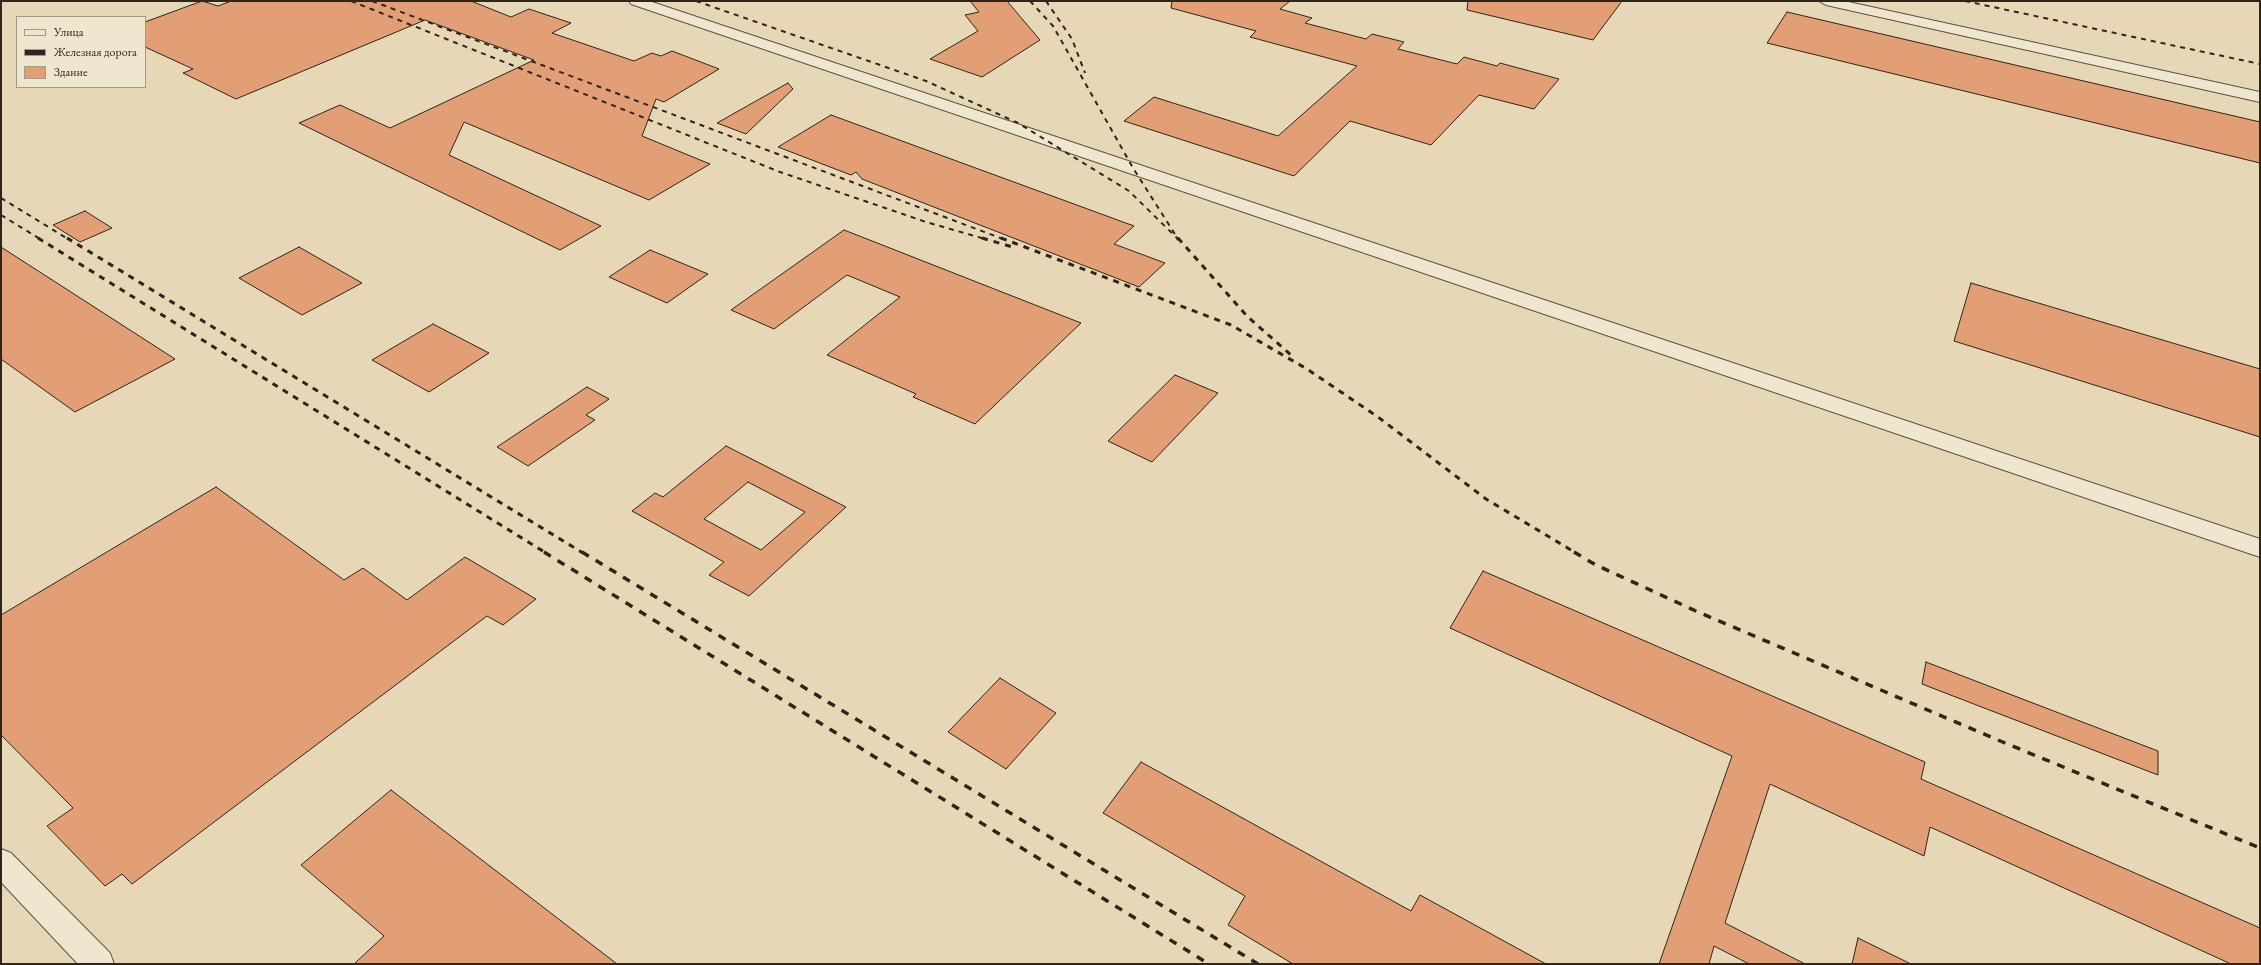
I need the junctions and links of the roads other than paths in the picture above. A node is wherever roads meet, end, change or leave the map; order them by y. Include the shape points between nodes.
1 (636, 1) edge
2 (1826, 1) edge
3 (2260, 97) edge
4 (2260, 548) edge
5 (1, 862) edge
6 (99, 964) edge

1 - 4 lane
2 - 3 lane
5 - 6 lane

